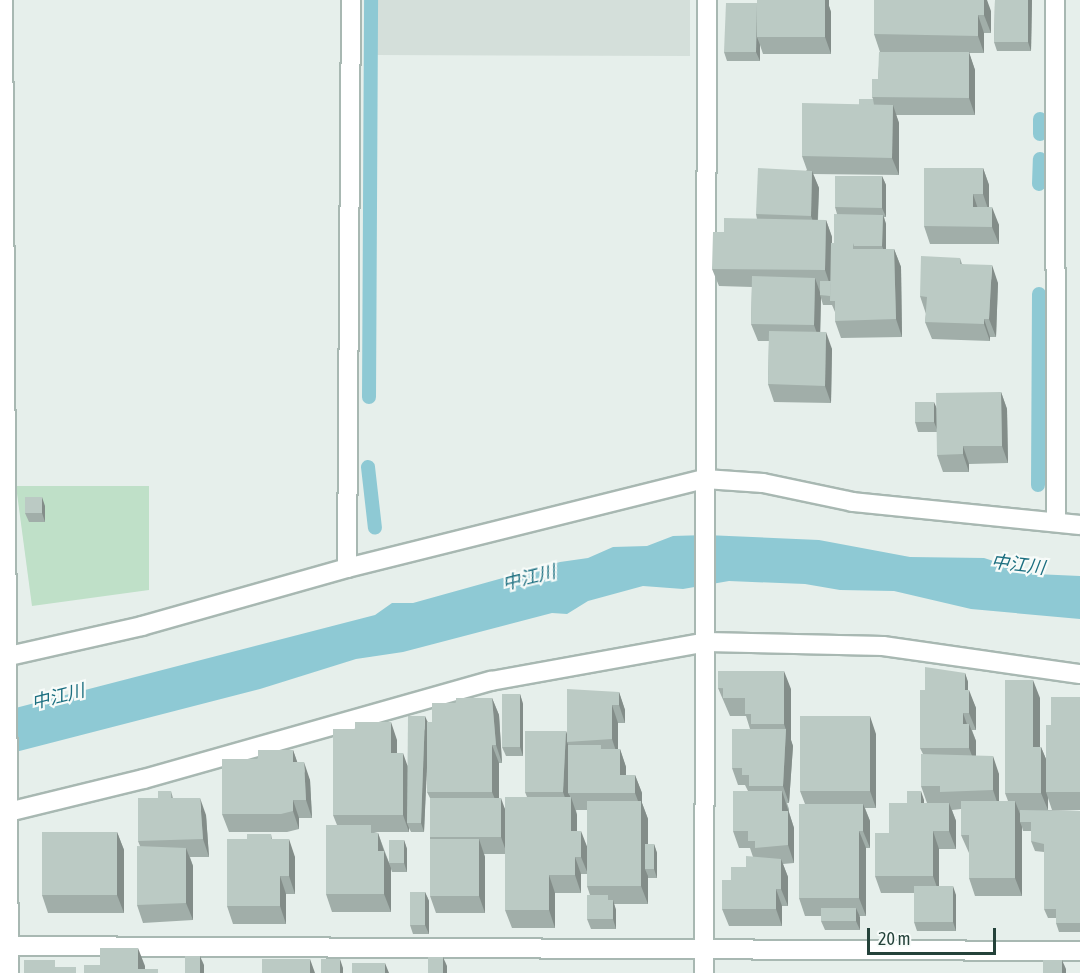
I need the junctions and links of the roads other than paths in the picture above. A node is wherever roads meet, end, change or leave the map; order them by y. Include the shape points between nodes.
1 (3, 0) edge
2 (351, 0) edge
3 (707, 0) edge
4 (1055, 0) edge
5 (2, 243) edge
6 (705, 479) junction
7 (1056, 522) junction
8 (1080, 525) edge
9 (347, 568) junction
10 (706, 642) junction
11 (2, 658) edge
12 (1080, 674) edge
13 (5, 813) edge
14 (9, 946) junction
15 (704, 949) junction
16 (1080, 951) edge
17 (9, 973) edge
18 (704, 973) edge

1 - 5 street
2 - 9 street
3 - 6 street
4 - 7 street
5 - 11 street
6 - 7 street via 763,483 853,502
6 - 9 street
6 - 10 street
7 - 8 street
9 - 11 street via 142,626
10 - 12 street via 883,646
10 - 13 street via 491,681 144,779
10 - 15 street
11 - 13 street via 10,779
13 - 14 street
14 - 15 street
14 - 17 street
15 - 16 street
15 - 18 street

